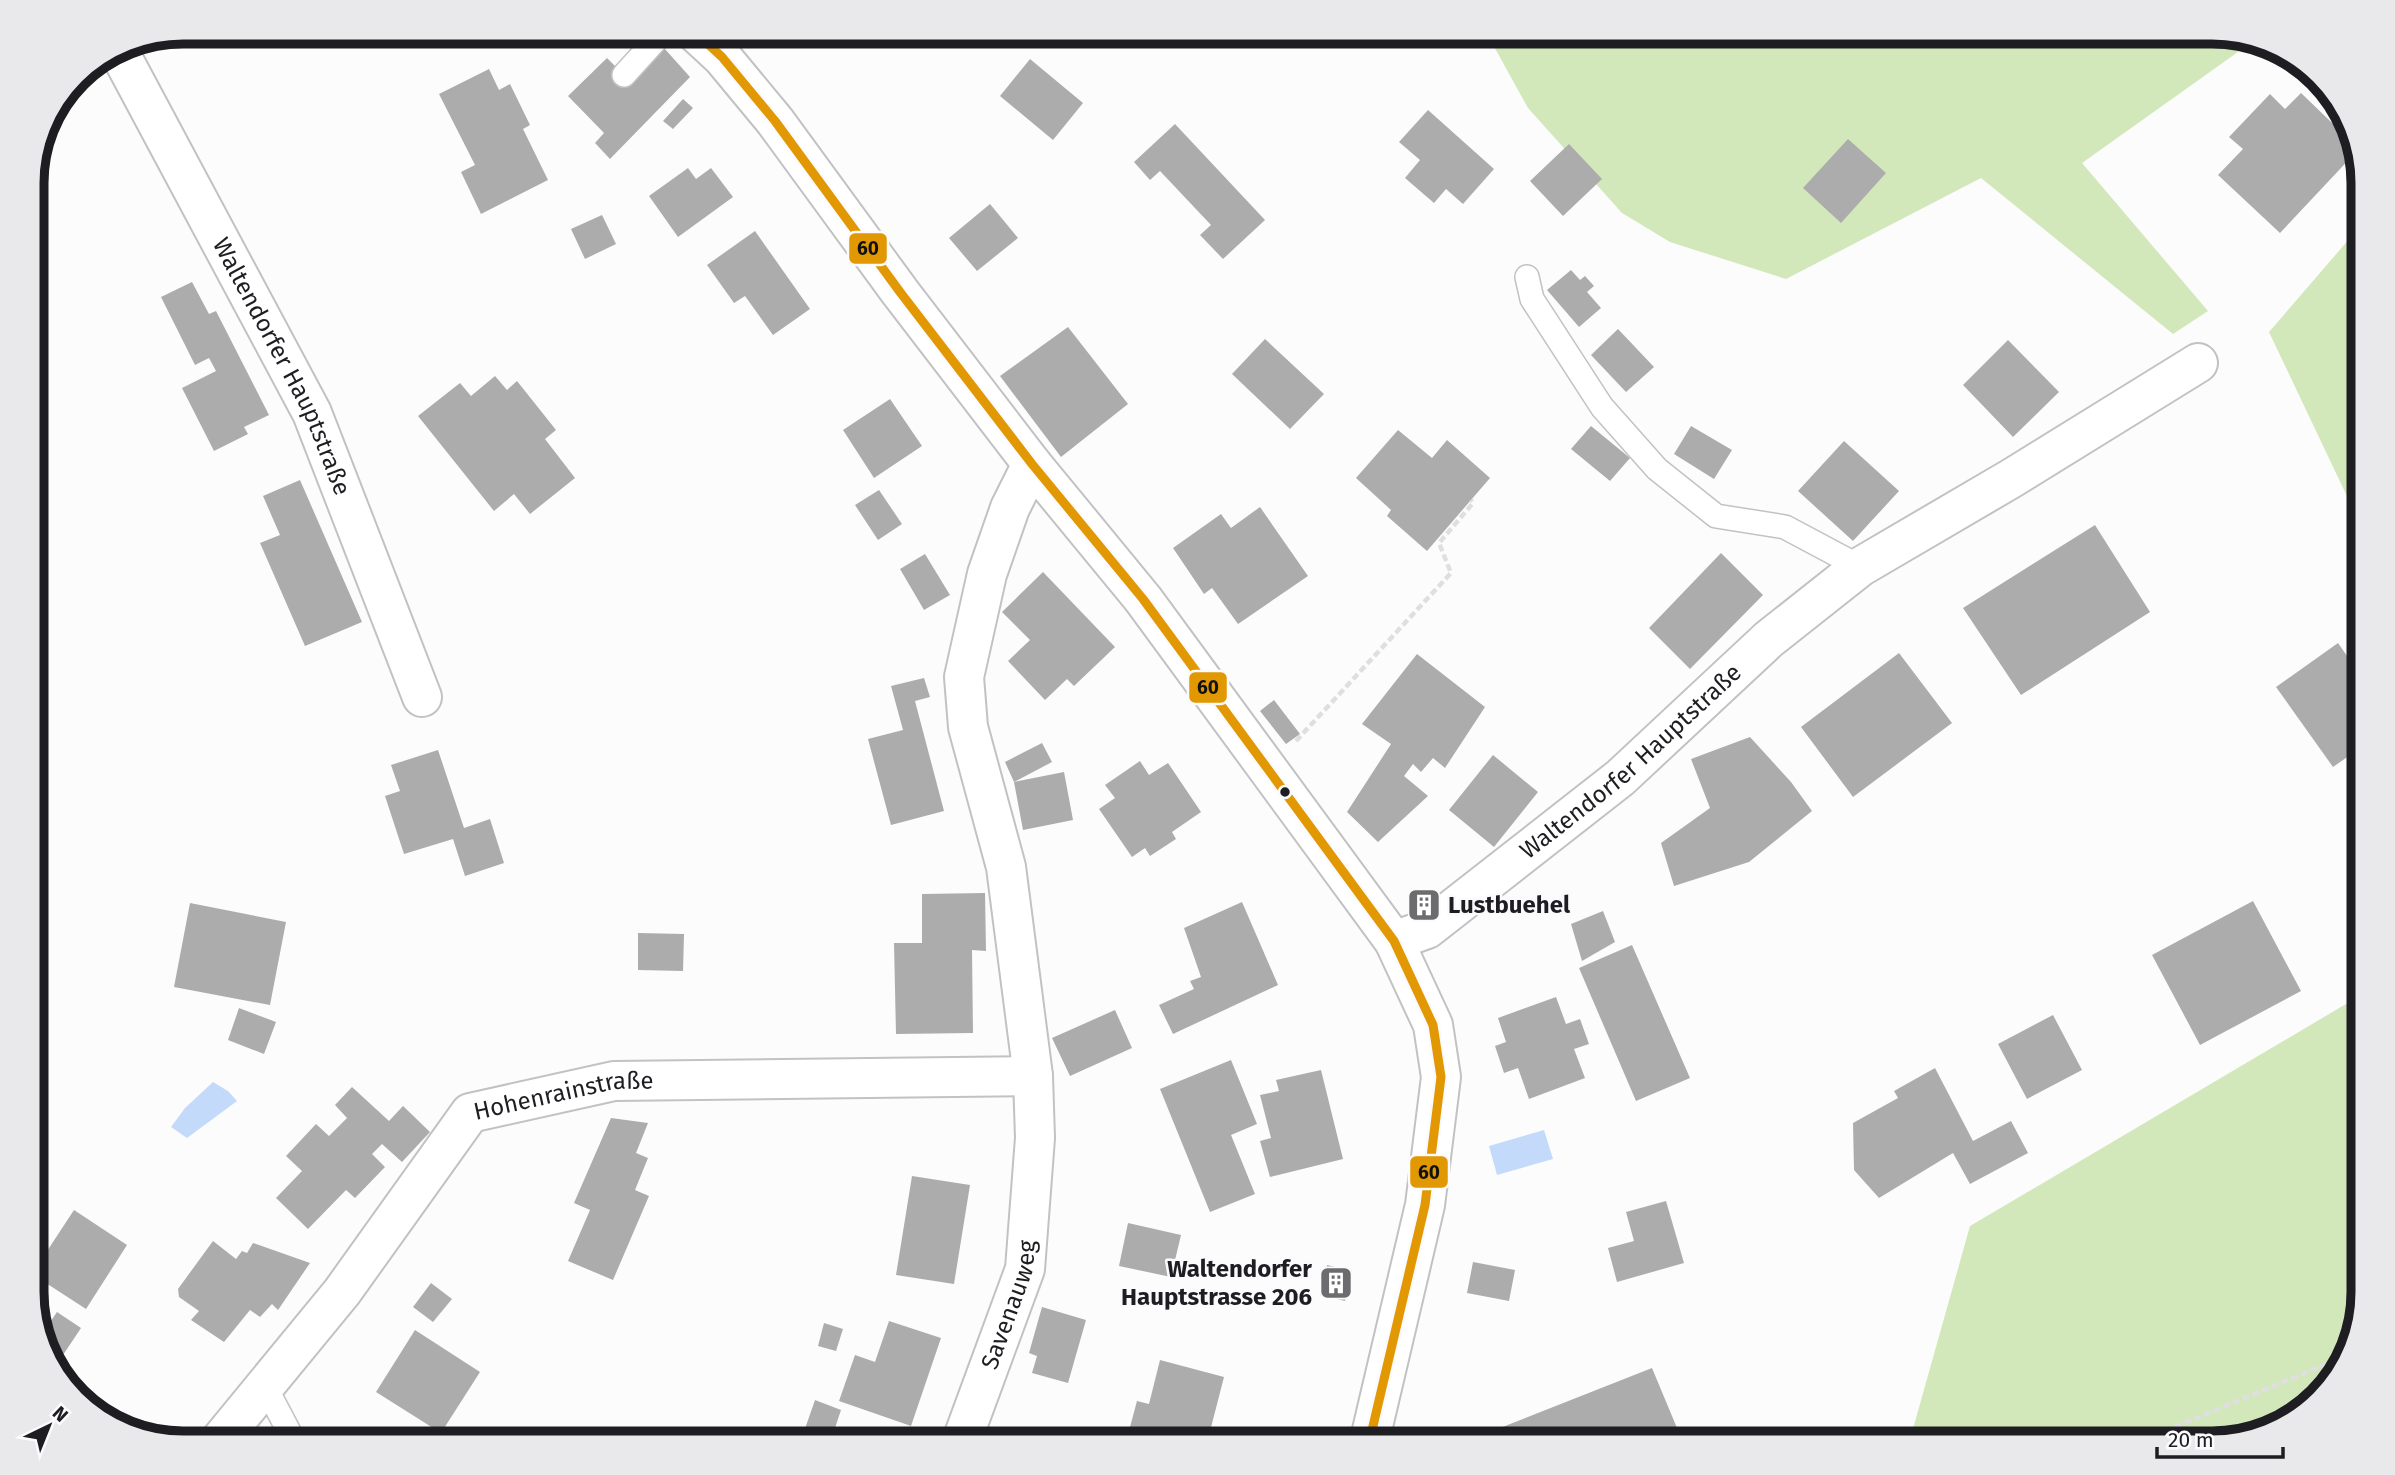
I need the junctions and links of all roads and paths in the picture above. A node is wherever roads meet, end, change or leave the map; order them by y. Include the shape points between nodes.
1 (652, 44) edge
2 (708, 44) edge
3 (122, 57) edge
4 (624, 75) dead end
5 (1527, 277) dead end
6 (2199, 363) dead end
7 (1032, 464) junction
8 (1471, 500) dead end
9 (1860, 567) junction
10 (422, 697) dead end
11 (1289, 748) dead end
12 (1394, 941) junction
13 (1033, 1076) junction
14 (2333, 1361) edge
15 (265, 1386) junction
16 (229, 1431) edge
17 (288, 1431) edge
18 (966, 1431) edge
19 (1372, 1431) edge
20 (2167, 1431) edge

1 - 4 lane
2 - 7 street via 775,121
3 - 10 street, Waltendorfer Hauptstraße via 312,413
5 - 9 lane via 1532,299 1602,407 1657,469 1716,516 1785,527
6 - 9 street, Waltendorfer Hauptstraße
7 - 12 street via 1218,697
7 - 13 street, Savenauweg via 1010,508 987,574 964,677 968,727 1006,867
8 - 11 path via 1439,543 1451,573
9 - 12 street, Waltendorfer Hauptstraße via 1769,639 1620,778 1427,929
12 - 19 street via 1433,1025 1441,1077 1426,1205
13 - 15 street, Hohenrainstraße via 614,1080 470,1113 342,1292
13 - 18 street, Savenauweg via 1035,1138 1025,1269
14 - 20 path
15 - 16 street, Hohenrainstraße
15 - 17 lane

